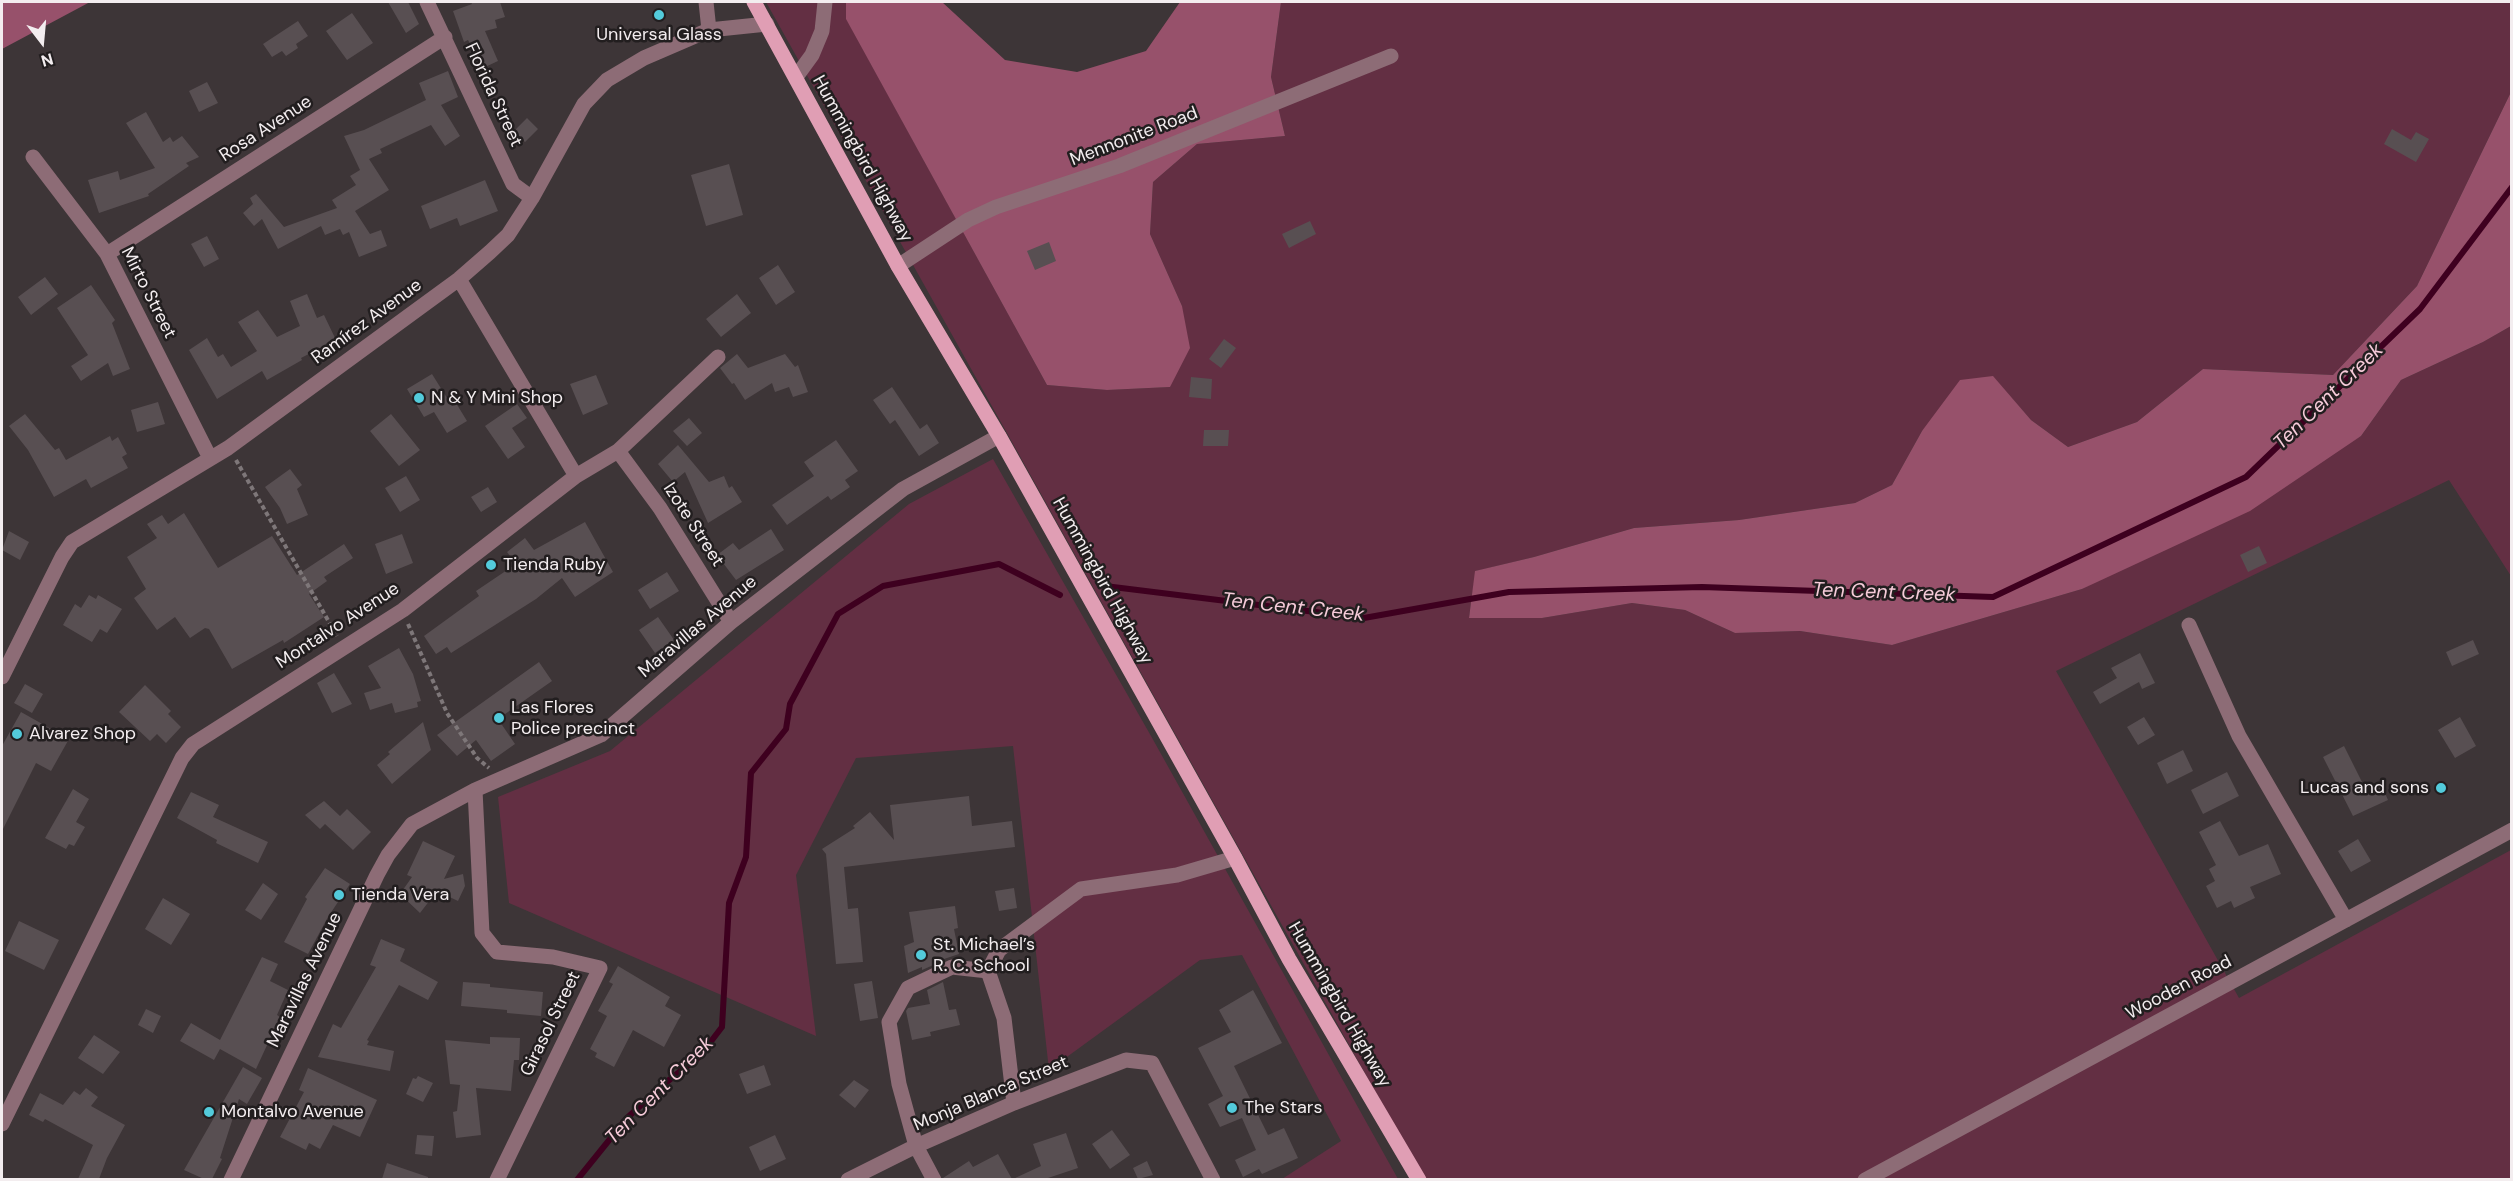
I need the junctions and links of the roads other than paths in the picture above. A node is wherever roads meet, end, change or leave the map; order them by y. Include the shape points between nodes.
1 (427, 2) edge
2 (706, 2) edge
3 (754, 2) edge
4 (825, 2) edge
5 (767, 24) junction
6 (710, 30) junction
7 (445, 37) junction
8 (1391, 56) dead end
9 (796, 77) junction
10 (33, 157) dead end
11 (532, 198) junction
12 (107, 254) junction
13 (898, 266) junction
14 (459, 279) junction
15 (718, 357) dead end
16 (999, 436) junction
17 (618, 451) junction
18 (210, 458) junction
19 (576, 476) junction
20 (731, 622) junction
21 (2189, 626) dead end
22 (2, 677) edge
23 (475, 790) junction
24 (2511, 830) edge
25 (1235, 858) junction
26 (2346, 920) junction
27 (988, 971) junction
28 (1014, 1103) junction
29 (2, 1124) edge
30 (916, 1146) junction
31 (231, 1179) edge
32 (497, 1179) edge
33 (848, 1179) edge
34 (934, 1179) edge
35 (1213, 1179) edge
36 (1419, 1179) edge
37 (1865, 1179) edge

1 - 7 street, Florida Street
2 - 6 street
3 - 5 main road, Hummingbird Highway
4 - 9 street via 822,31 812,55
5 - 6 street, Ramírez Avenue
5 - 9 main road, Hummingbird Highway
6 - 11 street, Ramírez Avenue via 644,58 607,80 584,104
7 - 11 street, Florida Street via 513,184
7 - 12 street, Rosa Avenue
8 - 13 street, Mennonite Road via 1119,166 996,207 968,220
9 - 13 main road, Hummingbird Highway
10 - 12 street, Mirto Street
11 - 14 street, Ramírez Avenue via 508,235
12 - 18 street, Mirto Street
13 - 16 main road, Hummingbird Highway
14 - 18 street, Ramírez Avenue
14 - 19 street
15 - 17 street, Montalvo Avenue
16 - 20 street, Maravillas Avenue via 903,489
16 - 25 main road, Hummingbird Highway
17 - 19 street, Montalvo Avenue
17 - 20 street, Izote Street via 660,508
18 - 22 street, Ramírez Avenue via 72,542
19 - 29 street, Montalvo Avenue via 403,610 193,744 182,758
20 - 23 street, Maravillas Avenue via 601,735
21 - 26 street via 2239,736
23 - 31 street, Maravillas Avenue via 412,824 388,855
23 - 32 street, Girasol Street via 482,933 497,952 553,957 600,968
24 - 26 street, Wooden Road
25 - 27 street via 1177,875 1081,889 999,950
25 - 36 main road, Hummingbird Highway via 1288,959
26 - 37 street, Wooden Road
27 - 28 street via 1004,1018
27 - 30 street via 952,967 908,988 889,1022 899,1084
28 - 30 street, Monja Blanca Street
28 - 35 street, Monja Blanca Street via 1126,1060 1152,1063
30 - 33 street, Monja Blanca Street
30 - 34 street

